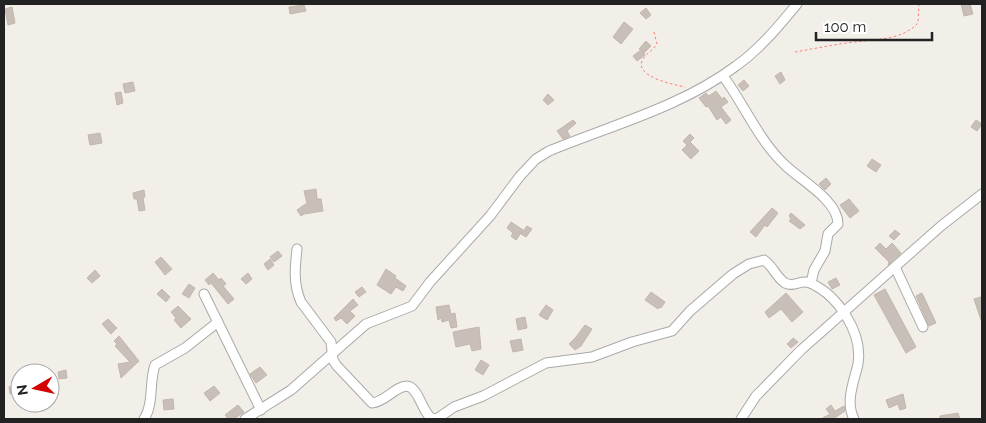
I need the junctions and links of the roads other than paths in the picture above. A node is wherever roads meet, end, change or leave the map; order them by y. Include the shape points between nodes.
1 (797, 4) edge
2 (723, 76) junction
3 (982, 194) edge
4 (297, 249) dead end
5 (894, 267) junction
6 (811, 283) junction
7 (204, 294) dead end
8 (844, 313) junction
9 (218, 322) junction
10 (923, 327) dead end
11 (332, 355) junction
12 (261, 410) junction
13 (144, 419) edge
14 (245, 419) edge
15 (741, 419) edge
16 (854, 419) edge

1 - 2 street via 771,36
2 - 6 street via 769,148 826,200 837,216 838,224 828,234 825,251
2 - 11 street via 661,107 536,159 412,306 366,324
3 - 5 street
4 - 11 street via 294,277 300,302 331,342
5 - 8 street
5 - 10 street
6 - 8 street
6 - 11 street via 787,284 780,280 768,262 756,261 717,287 672,331 592,356 546,364 454,407 436,419 430,418 408,386 372,403 337,366
7 - 9 street
8 - 15 street via 767,383
8 - 16 street via 855,334 859,353 849,403
9 - 12 street
9 - 13 street via 185,348 155,365
11 - 12 street via 291,390
12 - 14 street

